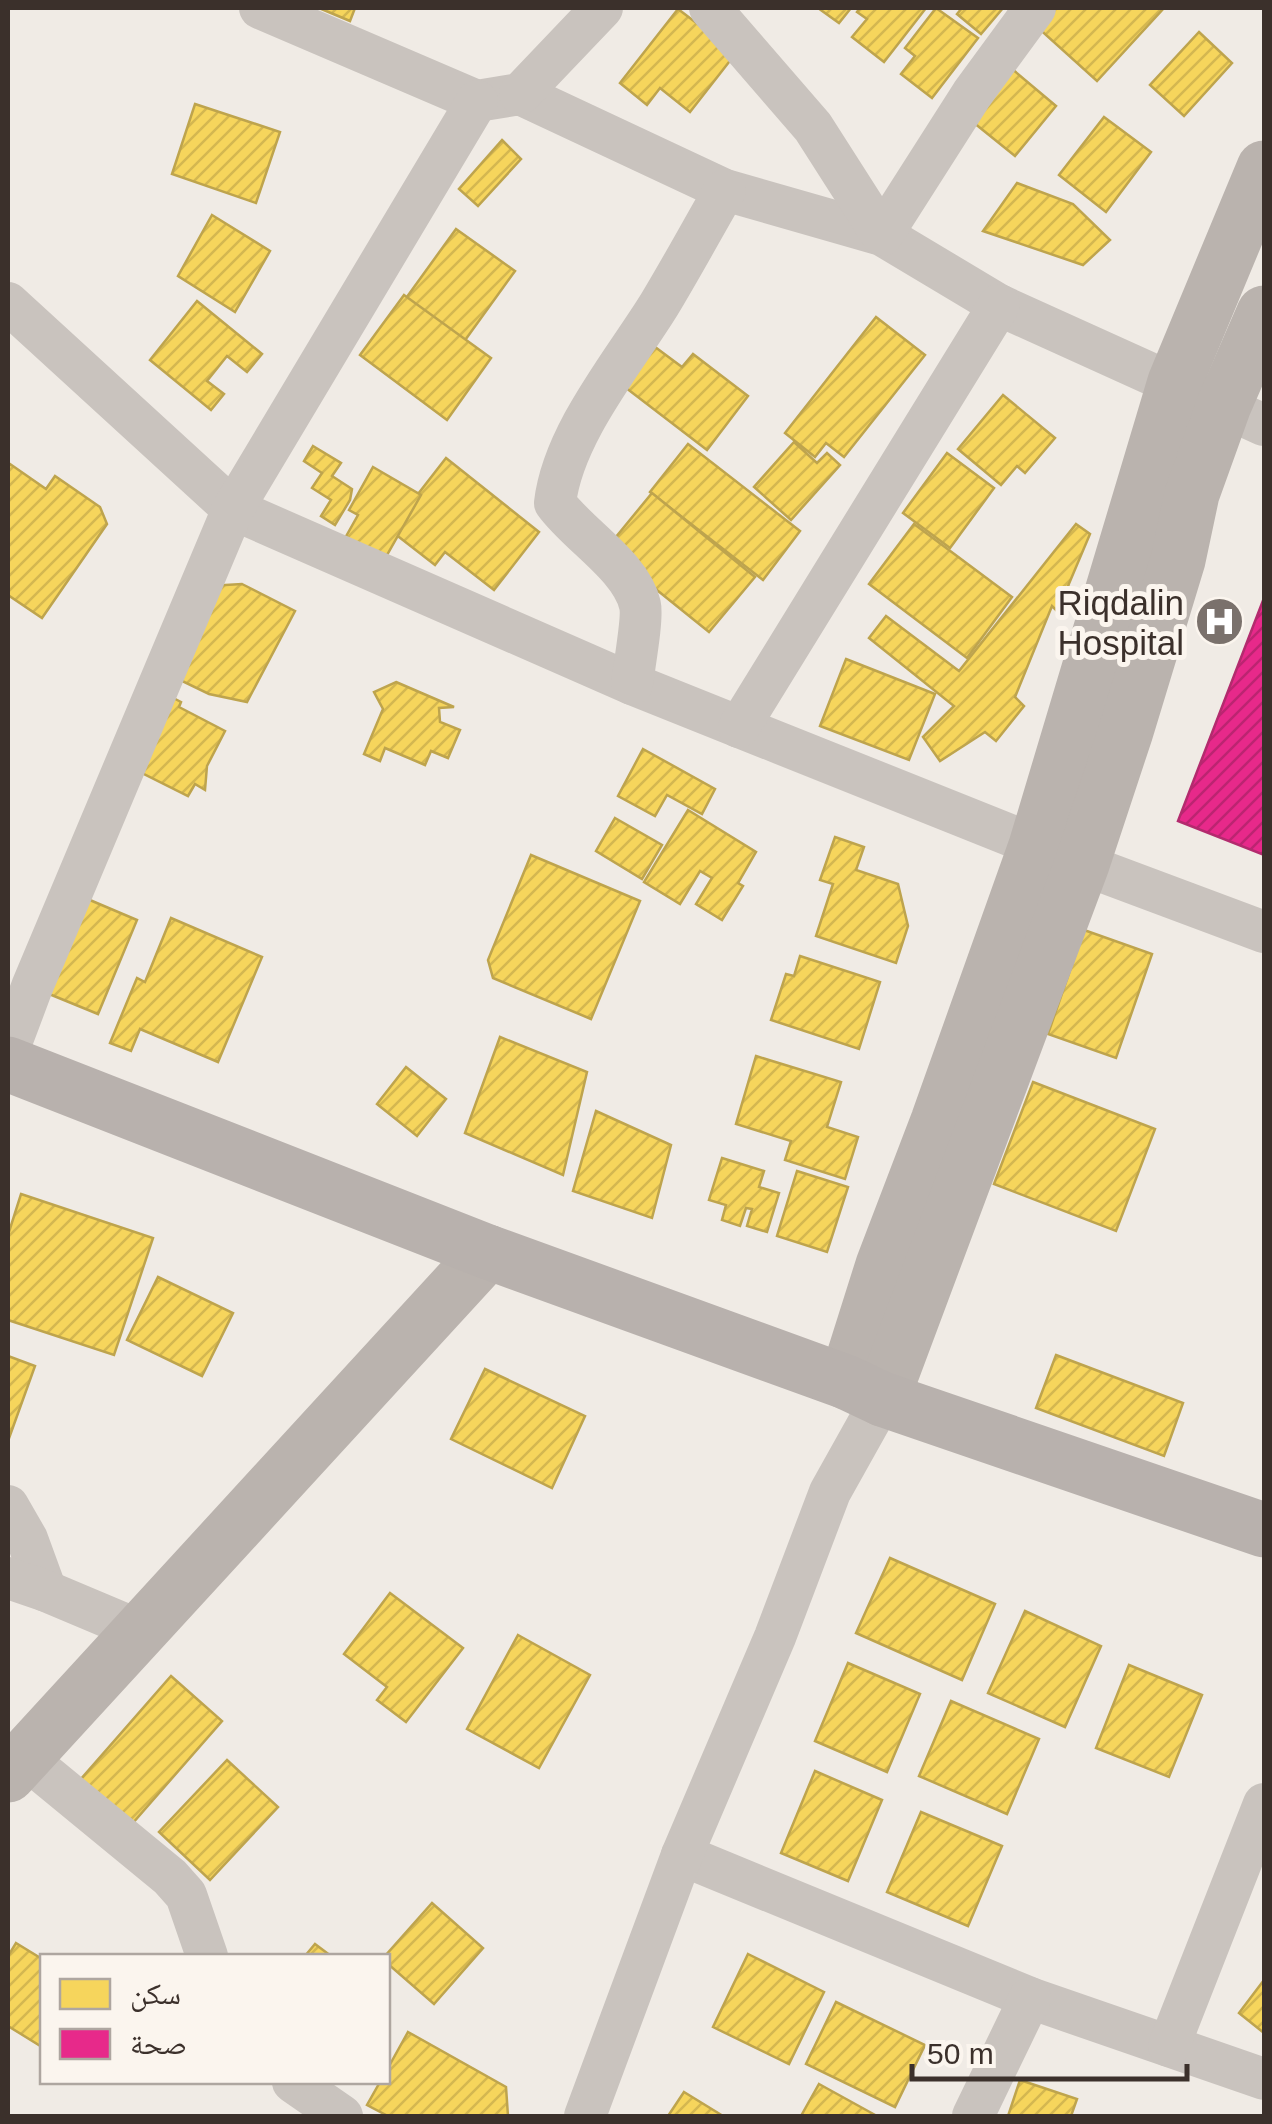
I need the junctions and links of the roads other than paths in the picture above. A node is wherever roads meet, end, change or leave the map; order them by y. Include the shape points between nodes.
1 (260, 8) edge
2 (602, 8) edge
3 (710, 8) edge
4 (1034, 8) edge
5 (520, 94) junction
6 (477, 100) junction
7 (1264, 168) edge
8 (725, 190) junction
9 (882, 235) junction
10 (8, 303) edge
11 (999, 305) junction
12 (1264, 313) edge
13 (1175, 382) junction
14 (1244, 415) edge
15 (233, 509) junction
16 (632, 684) junction
17 (739, 726) junction
18 (1059, 855) junction
19 (1264, 932) edge
20 (8, 1051) edge
21 (8, 1064) edge
22 (488, 1252) junction
23 (864, 1390) junction
24 (8, 1506) edge
25 (1264, 1530) edge
26 (27, 1585) edge
27 (140, 1630) junction
28 (16, 1766) edge
29 (1264, 1804) edge
30 (682, 1854) junction
31 (205, 1954) edge
32 (1030, 1998) junction
33 (1169, 2046) junction
34 (1264, 2079) edge
35 (296, 2084) edge
36 (342, 2116) edge
37 (585, 2116) edge
38 (973, 2116) edge

1 - 6 street
2 - 5 street
3 - 9 street via 813,127
4 - 9 street
5 - 6 street
5 - 8 street
6 - 15 street
7 - 13 street
8 - 9 street
8 - 16 street via 590,411 558,480 555,503 628,579 641,607
9 - 11 street
10 - 15 street
11 - 13 street
11 - 17 street
12 - 14 street
13 - 14 street
13 - 18 street
14 - 18 street via 1192,494 1126,731
15 - 16 street
15 - 20 street
16 - 17 street
17 - 18 street
18 - 19 street
18 - 23 street
21 - 22 main road
22 - 23 main road
22 - 27 street
23 - 25 main road
23 - 30 street via 776,1638
24 - 26 street via 26,1539
26 - 27 street
27 - 28 street
28 - 31 street via 170,1877 186,1895
29 - 33 street
30 - 32 street
30 - 37 street
32 - 33 street
32 - 38 street
33 - 34 street
35 - 36 street

